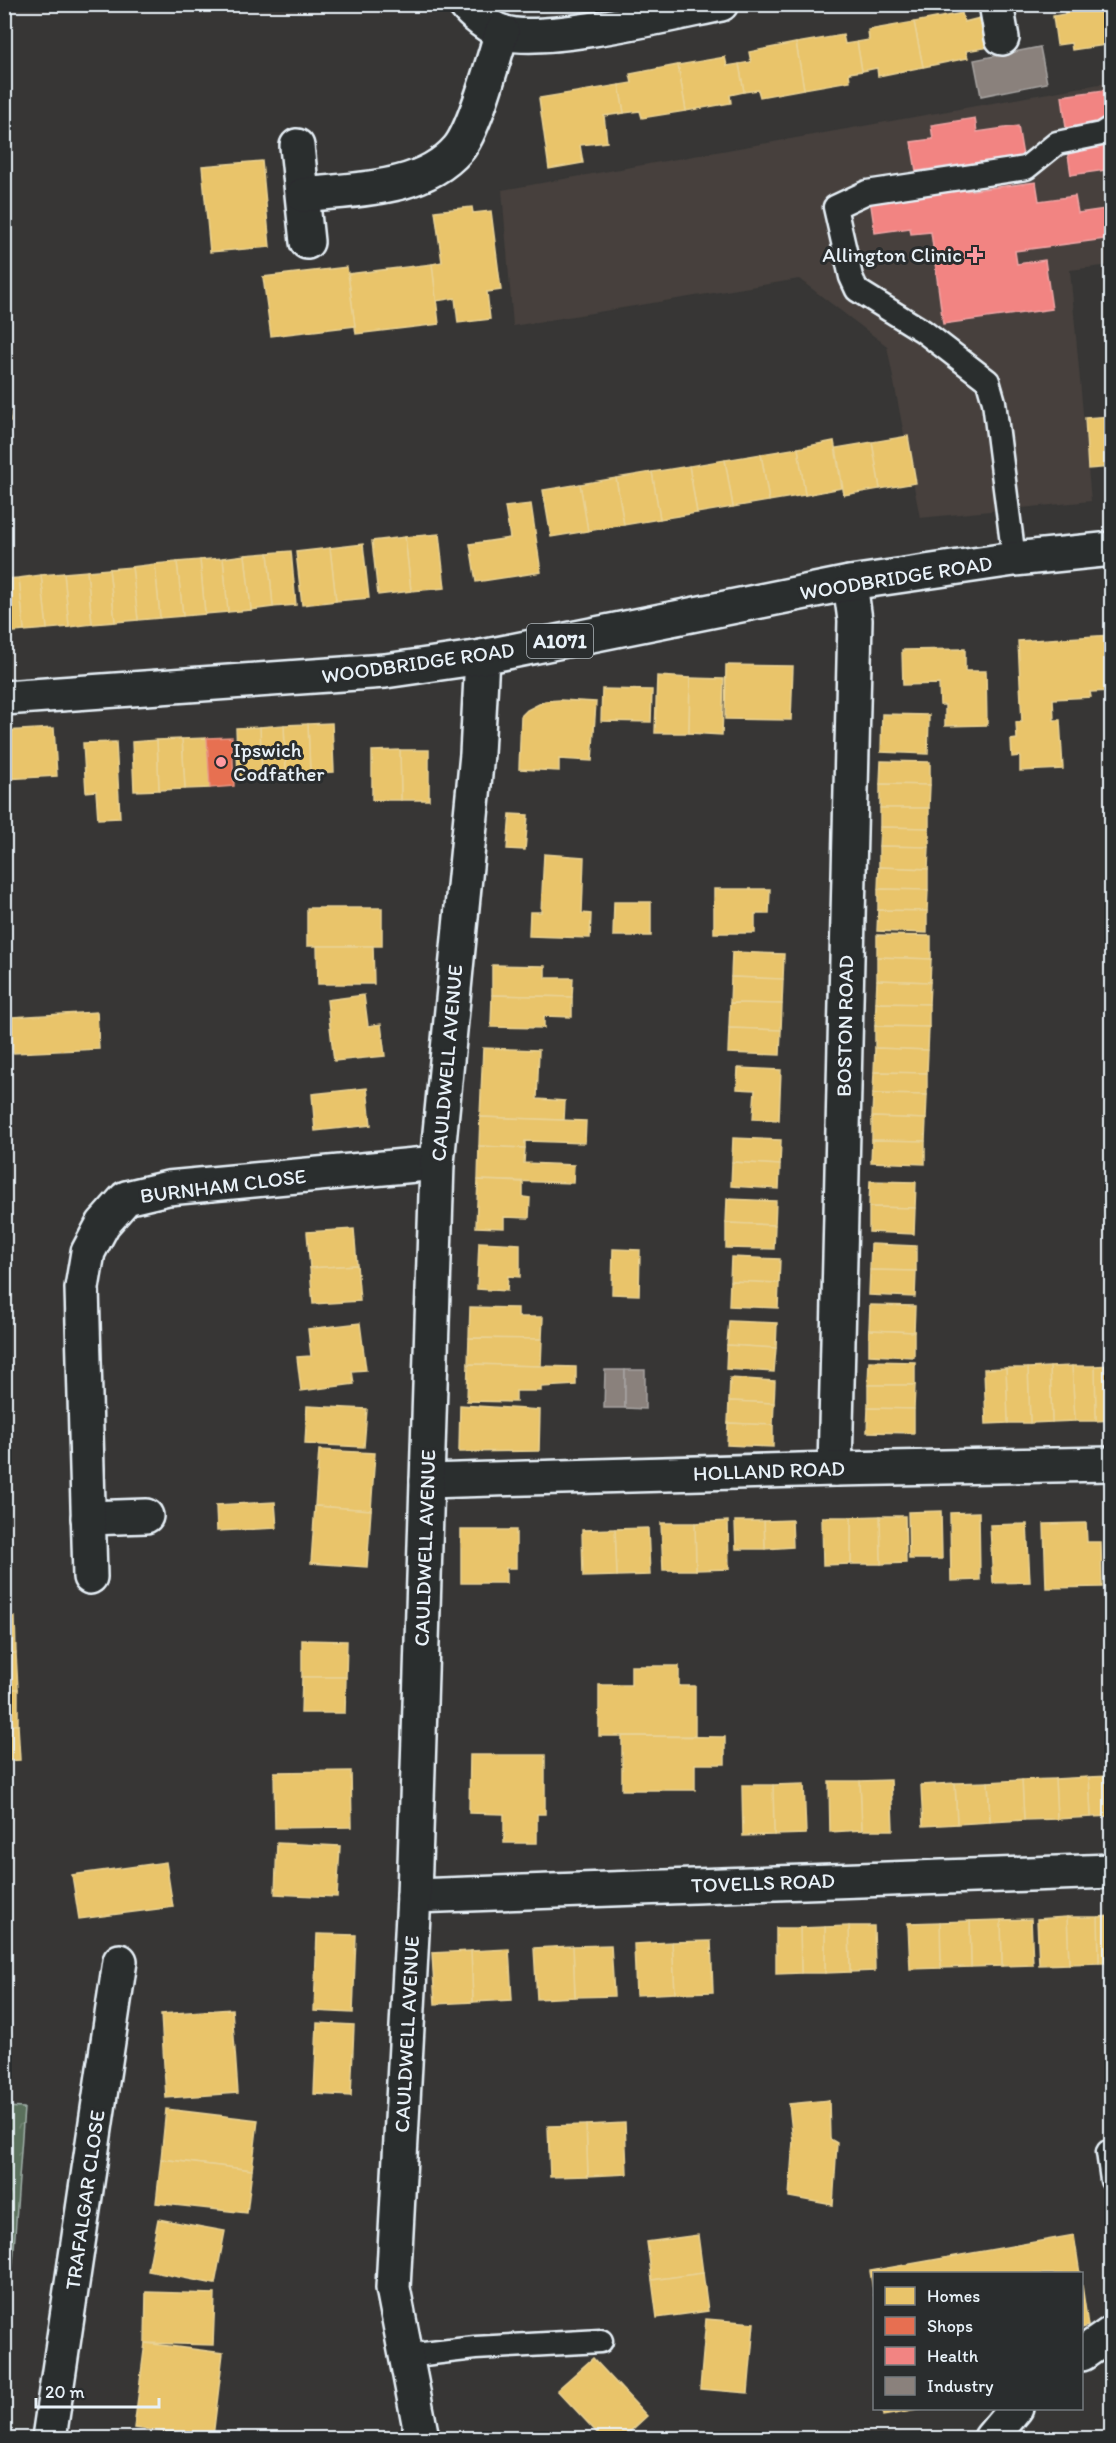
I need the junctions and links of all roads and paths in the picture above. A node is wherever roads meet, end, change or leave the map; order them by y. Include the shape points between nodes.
1 (465, 4) edge
2 (721, 4) edge
3 (996, 4) edge
4 (502, 32) junction
5 (1002, 38) dead end
6 (1112, 127) edge
7 (297, 146) dead end
8 (303, 195) junction
9 (307, 242) dead end
10 (1112, 549) edge
11 (1014, 559) junction
12 (850, 583) junction
13 (482, 657) junction
14 (4, 699) edge
15 (437, 1163) junction
16 (1112, 1464) edge
17 (835, 1469) junction
18 (427, 1481) junction
19 (146, 1516) dead end
20 (88, 1518) junction
21 (90, 1577) dead end
22 (1112, 1871) edge
23 (414, 1896) junction
24 (120, 1961) dead end
25 (1108, 2151) dead end
26 (1112, 2180) edge
27 (1112, 2333) edge
28 (601, 2341) dead end
29 (1083, 2353) edge
30 (406, 2356) junction
31 (1015, 2410) edge
32 (49, 2439) edge
33 (422, 2439) edge
34 (991, 2439) edge

1 - 4 street
2 - 4 street via 560,34
3 - 5 street
4 - 8 street via 476,111 459,147 440,166 406,182
6 - 11 lane via 1101,134 1057,143 1026,168 867,192 835,207 857,290 923,330 988,381
7 - 8 street
8 - 9 street
10 - 11 street, WOODBRIDGE ROAD / A1071
11 - 12 street, WOODBRIDGE ROAD / A1071
12 - 13 street, WOODBRIDGE ROAD / A1071
12 - 17 street, BOSTON ROAD via 855,620
13 - 14 street, WOODBRIDGE ROAD / A1071 via 366,673
13 - 15 street, CAULDWELL AVENUE via 477,754
15 - 18 street, CAULDWELL AVENUE
15 - 20 street, BURNHAM CLOSE via 168,1188 126,1198 103,1224 88,1252 82,1288
16 - 17 street, HOLLAND ROAD
17 - 18 street, HOLLAND ROAD
18 - 23 street, CAULDWELL AVENUE
19 - 20 street
20 - 21 street, BURNHAM CLOSE
22 - 23 street, TOVELLS ROAD
23 - 30 street, CAULDWELL AVENUE via 393,2288
24 - 32 street, TRAFALGAR CLOSE
25 - 26 lane
27 - 29 street
28 - 30 lane
30 - 33 street, CAULDWELL AVENUE
31 - 34 street

